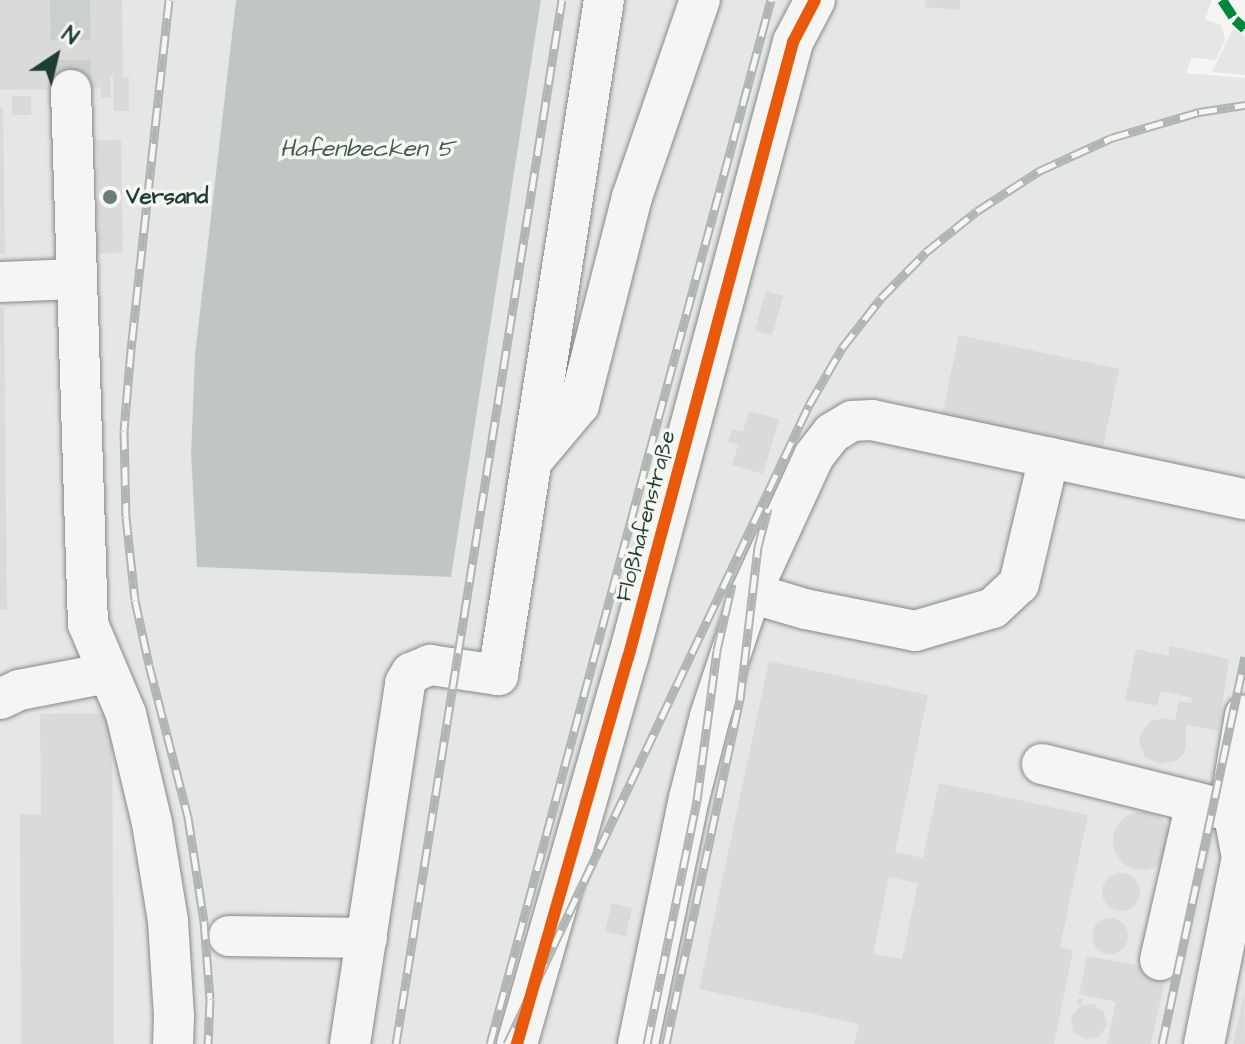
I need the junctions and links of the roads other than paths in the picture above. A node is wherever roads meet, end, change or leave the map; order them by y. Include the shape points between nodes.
1 (604, 0) edge
2 (700, 0) edge
3 (815, 0) edge
4 (71, 90) tunnel mouth
5 (75, 279) junction
6 (0, 282) edge
7 (1049, 457) junction
8 (532, 461) junction
9 (1245, 499) edge
10 (751, 593) junction
11 (108, 673) junction
12 (0, 699) edge
13 (1245, 715) edge
14 (1042, 764) dead end
15 (1196, 803) junction
16 (1234, 812) junction
17 (229, 936) dead end
18 (367, 938) junction
19 (1160, 960) dead end
20 (173, 1044) edge
21 (350, 1044) edge
22 (517, 1044) edge
23 (638, 1044) edge
24 (1204, 1044) edge

1 - 8 street
2 - 8 street via 632,197 579,405
3 - 22 street, Floßhafenstraße via 793,42 628,658
4 - 5 street
5 - 6 street
5 - 11 street via 88,624
7 - 9 street
7 - 10 street via 872,420 852,421 832,433 814,456
7 - 10 street via 1019,584 993,608 915,631
8 - 18 street via 498,675 430,665 411,673 405,683
10 - 23 street via 689,798
11 - 12 street via 19,690
11 - 20 street via 126,714 152,823 168,921
13 - 16 street via 1231,799
14 - 15 street
15 - 16 street
15 - 19 street
16 - 24 street via 1242,858
17 - 18 street
18 - 21 street

